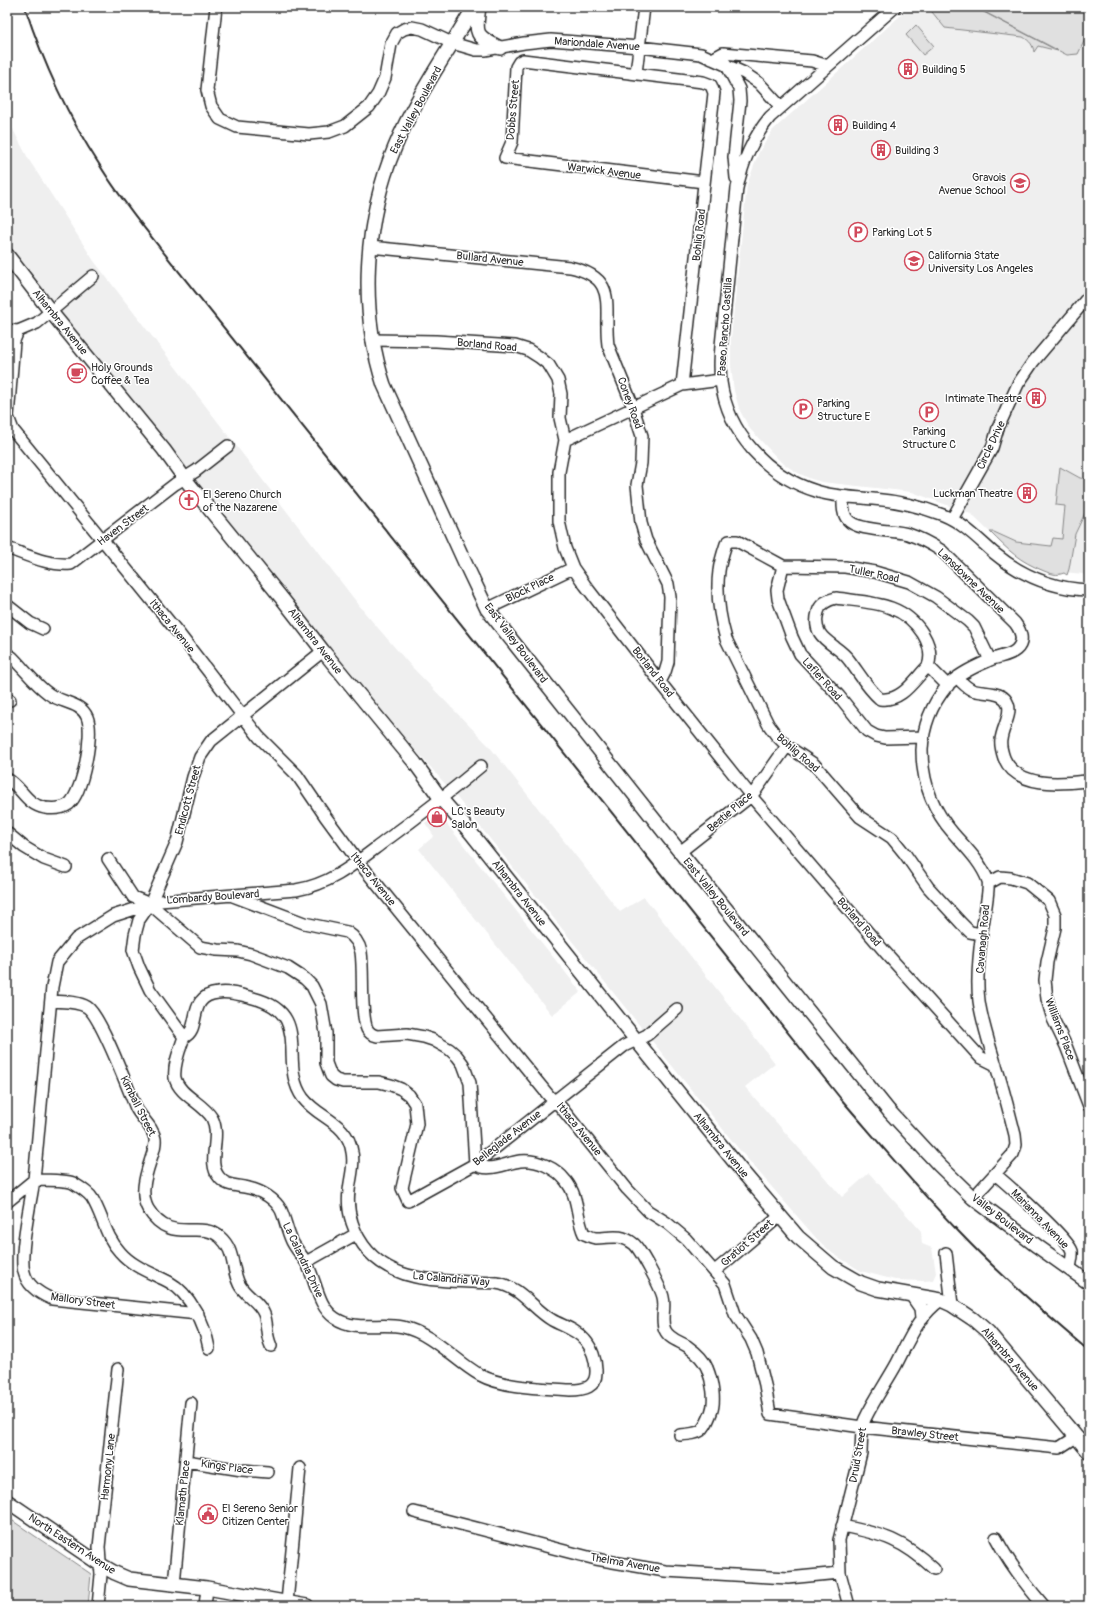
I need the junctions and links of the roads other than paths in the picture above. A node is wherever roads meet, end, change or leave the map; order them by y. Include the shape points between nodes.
1 (216, 7) edge
2 (474, 7) edge
3 (479, 7) edge
4 (644, 7) edge
5 (894, 7) edge
6 (452, 43) junction
7 (639, 46) junction
8 (500, 48) junction
9 (712, 59) junction
10 (519, 62) joint
11 (726, 64) junction
12 (828, 66) junction
13 (636, 72) junction
14 (711, 85) joint
15 (781, 106) junction
16 (505, 158) joint
17 (704, 182) junction
18 (738, 188) junction
19 (370, 247) junction
20 (7, 255) edge
21 (93, 276) dead end
22 (603, 287) joint
23 (1089, 296) edge
24 (51, 312) junction
25 (13, 330) edge
26 (372, 340) junction
27 (721, 380) junction
28 (682, 386) junction
29 (633, 409) junction
30 (10, 430) edge
31 (566, 440) junction
32 (228, 446) dead end
33 (185, 479) junction
34 (843, 496) junction
35 (952, 519) junction
36 (103, 540) junction
37 (729, 541) joint
38 (7, 548) edge
39 (783, 566) junction
40 (573, 568) junction
41 (1089, 590) edge
42 (7, 605) edge
43 (488, 609) junction
44 (43, 629) dead end
45 (323, 651) junction
46 (7, 654) edge
47 (990, 660) junction
48 (928, 666) junction
49 (958, 678) junction
50 (660, 682) junction
51 (948, 686) junction
52 (243, 716) junction
53 (923, 737) junction
54 (787, 746) junction
55 (481, 766) dead end
56 (7, 779) edge
57 (1088, 782) edge
58 (751, 796) junction
59 (441, 799) junction
60 (7, 833) edge
61 (680, 852) junction
62 (108, 859) dead end
63 (358, 861) junction
64 (66, 867) dead end
65 (989, 883) junction
66 (233, 896) junction
67 (150, 904) junction
68 (981, 934) junction
69 (51, 1001) junction
70 (677, 1009) dead end
71 (184, 1037) junction
72 (636, 1040) junction
73 (996, 1065) junction
74 (555, 1100) junction
75 (1089, 1106) edge
76 (921, 1146) joint
77 (475, 1164) junction
78 (995, 1174) junction
79 (34, 1180) junction
80 (974, 1198) junction
81 (7, 1202) edge
82 (780, 1216) junction
83 (356, 1234) junction
84 (946, 1253) dead end
85 (306, 1262) junction
86 (1070, 1270) junction
87 (715, 1271) junction
88 (1089, 1283) edge
89 (912, 1295) junction
90 (946, 1302) junction
91 (198, 1314) junction
92 (922, 1318) junction
93 (271, 1346) dead end
94 (209, 1348) dead end
95 (118, 1369) dead end
96 (592, 1385) joint
97 (191, 1403) dead end
98 (770, 1414) joint
99 (862, 1427) junction
100 (680, 1435) dead end
101 (1076, 1437) junction
102 (1089, 1452) edge
103 (186, 1461) junction
104 (300, 1468) dead end
105 (268, 1472) dead end
106 (7, 1501) edge
107 (414, 1512) dead end
108 (842, 1526) junction
109 (996, 1538) dead end
110 (100, 1565) junction
111 (934, 1569) dead end
112 (840, 1573) junction
113 (174, 1584) junction
114 (207, 1588) junction
115 (287, 1602) junction
116 (98, 1606) edge
117 (205, 1606) edge
118 (307, 1606) edge
119 (849, 1606) edge
120 (1044, 1606) edge

1 - 6 street, Mariondale Avenue via 207,90 210,106 220,119 237,127 309,134 329,132 345,126 370,107 378,94 385,78 391,44 397,34 412,27
2 - 6 main road, East Valley Boulevard
3 - 8 main road via 477,24 480,36
4 - 7 street
5 - 12 street, Paseo Rancho Castilla
6 - 8 street, Mariondale Avenue via 476,50
6 - 19 main road, East Valley Boulevard via 396,145 382,186
7 - 8 street, Mariondale Avenue via 550,40
7 - 9 street, Mariondale Avenue via 701,54
7 - 13 street
9 - 11 street, Mariondale Avenue
9 - 12 street via 723,53 812,61
10 - 13 street, Mariondale Avenue via 523,60
10 - 16 street, Dobbs Street via 516,67 512,142
11 - 15 street, Mariondale Avenue via 759,83
11 - 18 street via 738,89 740,101 734,157
12 - 15 street, Paseo Rancho Castilla
13 - 14 street, Mariondale Avenue
14 - 17 street, Bohlig Road via 714,93
15 - 18 street, Paseo Rancho Castilla via 754,139 741,168
16 - 17 street, Warwick Avenue
17 - 28 street, Bohlig Road
18 - 27 street, Paseo Rancho Castilla via 721,349
19 - 22 street, Bullard Avenue via 570,267 591,274
19 - 26 main road, East Valley Boulevard via 368,286
20 - 24 main road, Alhambra Avenue
21 - 24 street
22 - 29 street, Coney Road via 608,307 608,345
23 - 35 street, Circle Drive via 1033,362 1018,384 992,448
24 - 25 street via 37,323
24 - 33 main road, Alhambra Avenue
25 - 30 street, Ithaca Avenue via 8,417
26 - 31 street, Borland Road via 515,346 528,350 549,365 558,380 561,394 560,418
26 - 43 main road, East Valley Boulevard via 384,385
27 - 28 street
27 - 34 street, Paseo Rancho Castilla via 736,426 751,449 762,460 784,477 804,487
28 - 29 street
29 - 31 street
29 - 50 street, Coney Road via 642,442 637,485 641,523 646,540 668,584 670,597 668,662
30 - 36 street, Ithaca Avenue
31 - 40 street, Borland Road via 558,472 559,521
32 - 33 street, Haven Street
33 - 36 street, Haven Street via 174,484
33 - 45 main road, Alhambra Avenue
34 - 35 street, Paseo Rancho Castilla via 911,505
34 - 47 street, Lansdowne Avenue via 845,516 852,524 907,534 933,545 1015,623 1022,637 1017,650
35 - 41 street, Paseo Rancho Castilla via 976,535 1004,561 1030,576 1062,587
36 - 38 street, Haven Street via 66,565
36 - 52 street, Ithaca Avenue
37 - 39 street, Tuller Road via 737,541
37 - 54 street, Bohlig Road via 719,571 718,590 723,629 768,724
39 - 47 street, Tuller Road via 846,567 909,582 936,597 968,621 974,627
39 - 53 street, Lafler Road via 777,590 778,599 800,654 867,731 885,738
40 - 43 street, Block Place
40 - 50 street, Borland Road
42 - 44 street via 30,623
43 - 61 main road, East Valley Boulevard
45 - 52 street, Endicott Street
45 - 59 main road, Alhambra Avenue via 415,763
46 - 56 street via 49,694 80,707 87,716 90,728 82,780 76,795 68,804 58,809 45,808 24,797
47 - 49 street, Lansdowne Avenue
48 - 48 street via 898,697 880,699 848,659 820,634 816,618 818,610 823,603 836,598 877,604 900,611 914,620 927,640 930,652
48 - 51 street
49 - 51 street, Lansdowne Avenue
49 - 57 street via 972,690 996,694 1008,703 1009,712 1000,740 1002,753 1012,769 1031,780
50 - 58 street, Borland Road
51 - 53 street via 930,713
52 - 63 street, Ithaca Avenue via 259,737 297,775
52 - 67 street, Endicott Street via 211,741 200,757 177,842
53 - 65 street via 923,768 932,802 951,831 983,870
54 - 58 street, Beatie Place
54 - 68 street, Bohlig Road via 814,764 860,817 892,838 928,887 961,923 970,932
55 - 59 street, Lombardy Boulevard
58 - 61 street, Beatie Place
58 - 73 street, Borland Road via 980,1058
59 - 63 street, Lombardy Boulevard
59 - 72 main road, Alhambra Avenue
60 - 64 street via 44,859
61 - 76 main road, East Valley Boulevard via 862,1079
62 - 67 street via 133,897
63 - 66 street, Lombardy Boulevard via 331,879 310,888
63 - 74 street, Ithaca Avenue via 544,1090
65 - 68 street, Cavanagh Road
65 - 75 street, Williams Place via 1000,877 1027,883 1049,901 1055,928 1047,962 1047,999 1053,1020
66 - 67 street, Lombardy Boulevard via 160,901
66 - 77 street via 304,923 347,932 353,936 361,952 364,1019 368,1031 377,1036 407,1034 433,1040 449,1049 463,1064 470,1083
67 - 69 street, Lombardy Boulevard via 113,916 76,939 57,962
67 - 71 street via 139,920 133,950 150,990
67 - 77 street, Belleglade Avenue via 200,947 251,954 288,968 305,979 312,986 321,1004 326,1033 326,1062 332,1076 343,1082 379,1082 391,1085 409,1096 415,1104 417,1124 402,1188 408,1201
68 - 73 street, Cavanagh Road via 979,1001
69 - 79 street, Lombardy Boulevard
69 - 93 street, Kimball Street via 78,1004 88,1008 92,1013 106,1036 138,1111 155,1137 155,1148 143,1193 147,1207 156,1220 167,1227 180,1231 209,1232 219,1236 227,1244 240,1284 246,1294 262,1309
70 - 72 street, Belleglade Avenue
71 - 83 street, La Calandria Way via 190,1035 193,1030 195,1013 200,1002 208,995 218,992 239,994 264,1001 277,1008 291,1032 296,1086 313,1108 336,1123 347,1136 352,1151 353,1170 348,1193 349,1208
71 - 85 street, La Calandria Drive via 176,1062 175,1079 184,1093 204,1108 212,1119 216,1141 213,1159 218,1177 226,1183 249,1188 272,1198 280,1209 291,1240
72 - 74 street, Belleglade Avenue via 624,1046
72 - 82 main road, Alhambra Avenue
73 - 78 street, Cavanagh Road via 1016,1145 1013,1154
74 - 77 street, Belleglade Avenue
74 - 87 street, Ithaca Avenue via 626,1189 648,1211 686,1239
76 - 80 main road, Valley Boulevard
77 - 100 street via 487,1168 521,1161 552,1168 573,1191 579,1224 584,1234 595,1238 624,1238 635,1244 663,1297 665,1331 672,1339 687,1346 700,1358 707,1367 711,1382 712,1410 705,1427 697,1433
78 - 80 street, Cavanagh Road
78 - 86 street, Marianna Avenue via 1070,1246
79 - 81 street
79 - 91 street via 72,1182 92,1197 107,1234 119,1252 143,1270 171,1283
79 - 91 street, Mallory Street via 23,1264 28,1280 41,1294 52,1299
80 - 86 main road, Valley Boulevard
82 - 87 street, Gratiot Street
82 - 89 main road, Alhambra Avenue via 798,1237 833,1267 861,1283
83 - 85 street
83 - 96 street, La Calandria Way via 368,1251 384,1265 402,1274 420,1278 496,1283 518,1292 540,1312 585,1339 596,1365 596,1377
84 - 90 street
85 - 96 street, La Calandria Drive via 322,1302 334,1317 347,1324 390,1325 419,1332 481,1375 501,1382 570,1390 581,1390
86 - 88 main road, Valley Boulevard
87 - 98 street, Ithaca Avenue via 725,1284 734,1314 757,1353
89 - 90 main road, Alhambra Avenue
89 - 92 main road via 921,1308
90 - 92 street, Druid Street via 932,1305
90 - 101 main road, Alhambra Avenue via 988,1332
91 - 94 street
92 - 99 street, Druid Street via 870,1408
95 - 110 street, Harmony Lane via 99,1547
97 - 103 street, Klamath Place
98 - 99 street, Brawley Street
99 - 101 street, Brawley Street via 1059,1448
99 - 108 street, Druid Street via 861,1453
101 - 102 main road, Alhambra Avenue
103 - 105 street, Kings Place
103 - 113 street, Klamath Place
104 - 115 street
106 - 110 main road, North Eastern Avenue
107 - 112 street, Thelma Avenue via 596,1559 665,1571 788,1578
108 - 111 street via 872,1532 903,1544
108 - 112 street, Druid Street via 839,1540
109 - 120 street via 1017,1575
110 - 113 main road, North Eastern Avenue via 129,1579
110 - 116 street, Harmony Lane
112 - 119 street, Druid Street
113 - 114 main road, North Eastern Avenue
114 - 115 main road, North Eastern Avenue
114 - 117 street
115 - 118 main road, North Eastern Avenue

